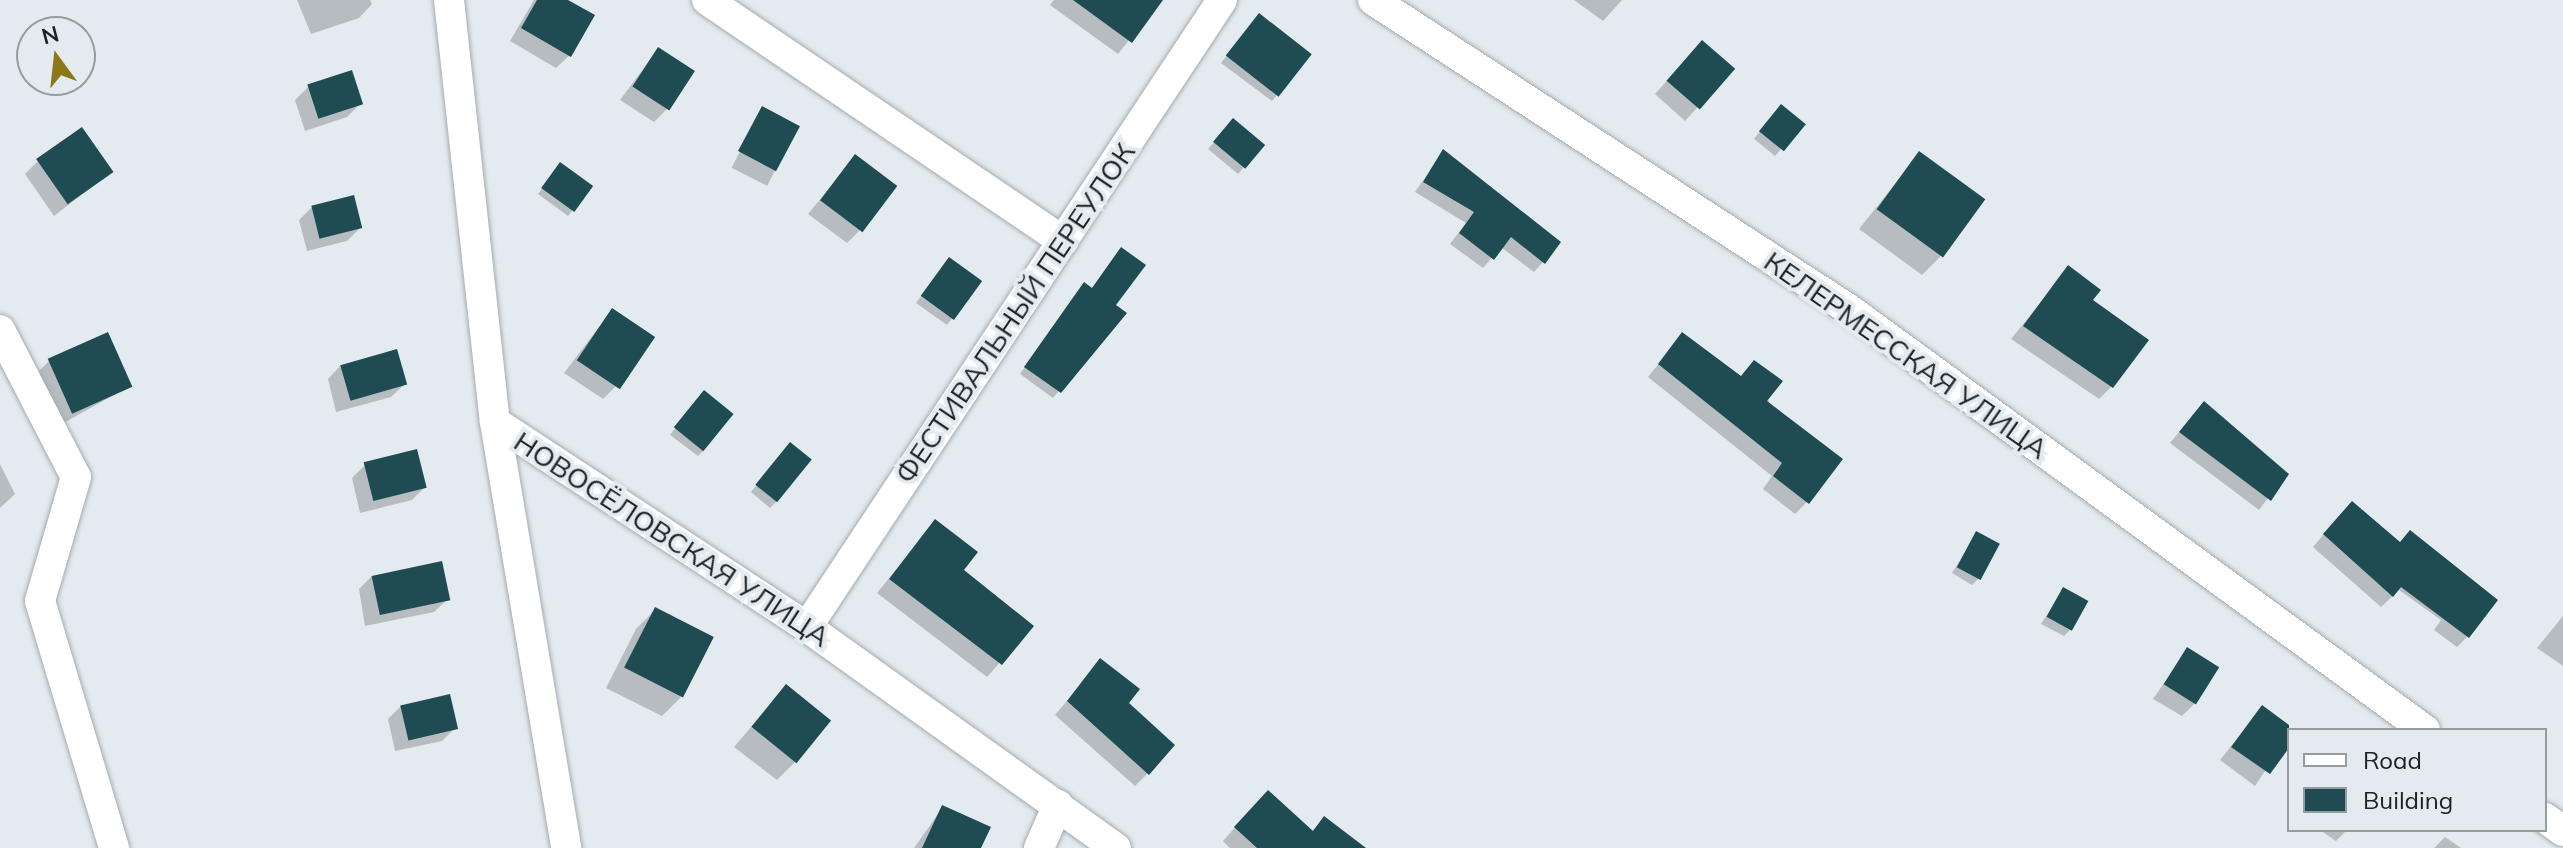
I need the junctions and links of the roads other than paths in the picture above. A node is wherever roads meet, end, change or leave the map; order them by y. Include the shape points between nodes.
1 (449, 0) edge
2 (707, 0) edge
3 (1222, 0) edge
4 (1373, 0) edge
5 (1063, 241) junction
6 (0, 330) edge
7 (495, 422) junction
8 (807, 627) junction
9 (2422, 728) edge
10 (1058, 805) junction
11 (114, 848) edge
12 (566, 848) edge
13 (1039, 848) edge
14 (1116, 848) edge

1 - 7 street, НОВОСЁЛОВСКАЯ УЛИЦА
2 - 5 street
3 - 5 street, ФЕСТИВАЛЬНЫЙ ПЕРЕУЛОК
4 - 9 street, КЕЛЕРМЕССКАЯ УЛИЦА via 1850,310
5 - 8 street, ФЕСТИВАЛЬНЫЙ ПЕРЕУЛОК
6 - 11 street via 76,477 40,601
7 - 8 street, НОВОСЁЛОВСКАЯ УЛИЦА
7 - 12 street
8 - 10 street, НОВОСЁЛОВСКАЯ УЛИЦА
10 - 13 street
10 - 14 street, НОВОСЁЛОВСКАЯ УЛИЦА

